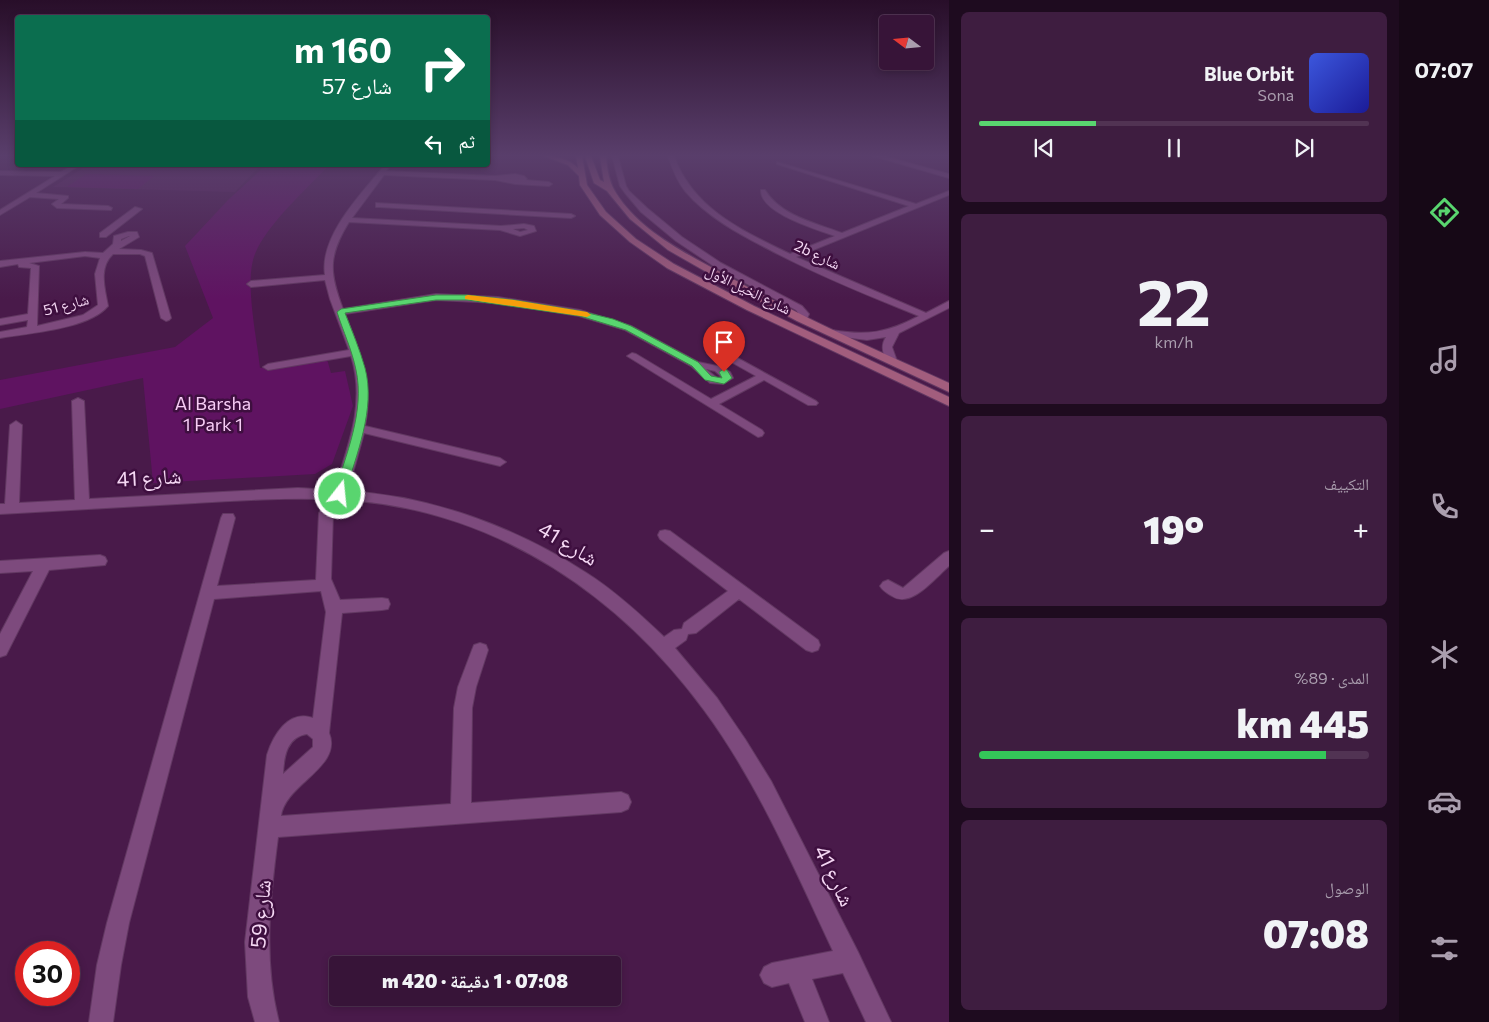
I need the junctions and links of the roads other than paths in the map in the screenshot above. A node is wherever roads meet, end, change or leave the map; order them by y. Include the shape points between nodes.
1 (14, 204) edge
2 (56, 204) edge
3 (360, 204) edge
4 (596, 204) edge
5 (623, 204) edge
6 (638, 204) edge
7 (703, 204) edge
8 (773, 204) edge
9 (908, 204) edge
10 (922, 204) edge
11 (379, 205) dead end
12 (916, 206) junction
13 (108, 208) dead end
14 (138, 209) dead end
15 (0, 213) edge
16 (520, 213) junction
17 (531, 214) junction
18 (571, 216) dead end
19 (348, 220) junction
20 (527, 226) junction
21 (512, 227) junction
22 (500, 228) junction
23 (842, 236) junction
24 (109, 252) junction
25 (789, 257) junction
26 (0, 264) edge
27 (0, 268) edge
28 (328, 277) junction
29 (251, 284) dead end
30 (949, 304) edge
31 (341, 312) junction
32 (33, 316) junction
33 (926, 316) junction
34 (166, 318) dead end
35 (803, 320) junction
36 (0, 322) edge
37 (32, 329) junction
38 (832, 333) junction
39 (894, 334) junction
40 (0, 335) edge
41 (712, 347) dead end
42 (355, 352) junction
43 (632, 356) dead end
44 (737, 361) junction
45 (892, 361) junction
46 (695, 364) junction
47 (268, 367) dead end
48 (720, 370) junction
49 (706, 376) junction
50 (764, 376) junction
51 (683, 388) junction
52 (949, 388) edge
53 (78, 401) dead end
54 (949, 402) edge
55 (812, 403) dead end
56 (710, 404) junction
57 (16, 425) dead end
58 (358, 428) junction
59 (758, 434) dead end
60 (500, 462) dead end
61 (340, 494) junction
62 (82, 503) junction
63 (6, 508) edge
64 (326, 513) dead end
65 (228, 518) dead end
66 (665, 535) dead end
67 (949, 558) edge
68 (100, 561) dead end
69 (44, 564) junction
70 (0, 567) edge
71 (325, 585) junction
72 (888, 586) dead end
73 (740, 590) junction
74 (208, 593) junction
75 (382, 604) dead end
76 (334, 607) junction
77 (812, 645) dead end
78 (663, 646) junction
79 (0, 650) edge
80 (480, 650) dead end
81 (320, 734) junction
82 (621, 802) dead end
83 (461, 813) junction
84 (271, 816) junction
85 (850, 960) junction
86 (796, 970) junction
87 (772, 975) dead end
88 (101, 1022) edge
89 (266, 1022) edge
90 (817, 1022) edge
91 (879, 1022) edge

1 - 15 street
2 - 13 street
3 - 19 street
4 - 54 main road, شارع الخيل الأول via 635,241 671,267 735,301
5 - 35 main road, شارع الخيل الأول via 668,245
6 - 35 street via 702,256 799,308 804,314
7 - 25 street, 2b شارع via 734,227
8 - 23 street via 785,212
9 - 12 street
10 - 12 street
11 - 16 street
12 - 23 street
14 - 24 street via 106,233 136,236
16 - 17 street
16 - 21 street
17 - 18 street
17 - 20 street
19 - 22 street
19 - 28 street via 331,248
20 - 21 street
20 - 22 street via 533,230 526,234
21 - 22 street
23 - 25 street
24 - 26 street
24 - 34 street via 149,254
24 - 37 street, شارع 51 via 100,266 104,306 101,310 83,319
25 - 33 street, 2b شارع
27 - 32 street via 35,265
28 - 29 street
28 - 31 street
30 - 33 street
31 - 42 street
31 - 46 street via 436,297 514,302 610,321
32 - 36 street
32 - 37 street
33 - 39 street
35 - 38 main road, شارع الخيل الأول
37 - 40 street, شارع 51
38 - 39 street via 861,338
38 - 45 main road, شارع الخيل الأول
39 - 45 street via 886,346
41 - 44 street
42 - 47 street
42 - 58 street via 363,391
43 - 51 street
44 - 48 street
44 - 50 street
45 - 52 main road, شارع الخيل الأول
46 - 48 street
46 - 49 street
48 - 49 street via 726,374 726,380 716,381
49 - 51 street
50 - 55 street
50 - 56 street
51 - 56 street
53 - 62 street
56 - 59 street
57 - 63 street
58 - 60 street
58 - 61 street
61 - 62 street, شارع 41
61 - 78 street, شارع 41 via 378,498 449,514 524,543 593,584
62 - 63 street, شارع 41
64 - 71 street
65 - 74 street
66 - 73 street
67 - 72 street via 906,594
68 - 69 street
69 - 70 street
69 - 79 street
71 - 74 street
71 - 76 street
73 - 77 street
73 - 78 street
74 - 88 street via 118,923
75 - 76 street
76 - 81 street
78 - 85 street, شارع 41 via 710,703 756,774
80 - 83 street via 463,708
81 - 84 street via 322,745 317,757 294,776
81 - 84 street, شارع 59 via 313,727 302,725 291,728 282,738 276,755
82 - 83 street
83 - 84 street
84 - 89 street, شارع 59 via 257,960
85 - 86 street
85 - 91 street, شارع 41
86 - 87 street
86 - 90 street

